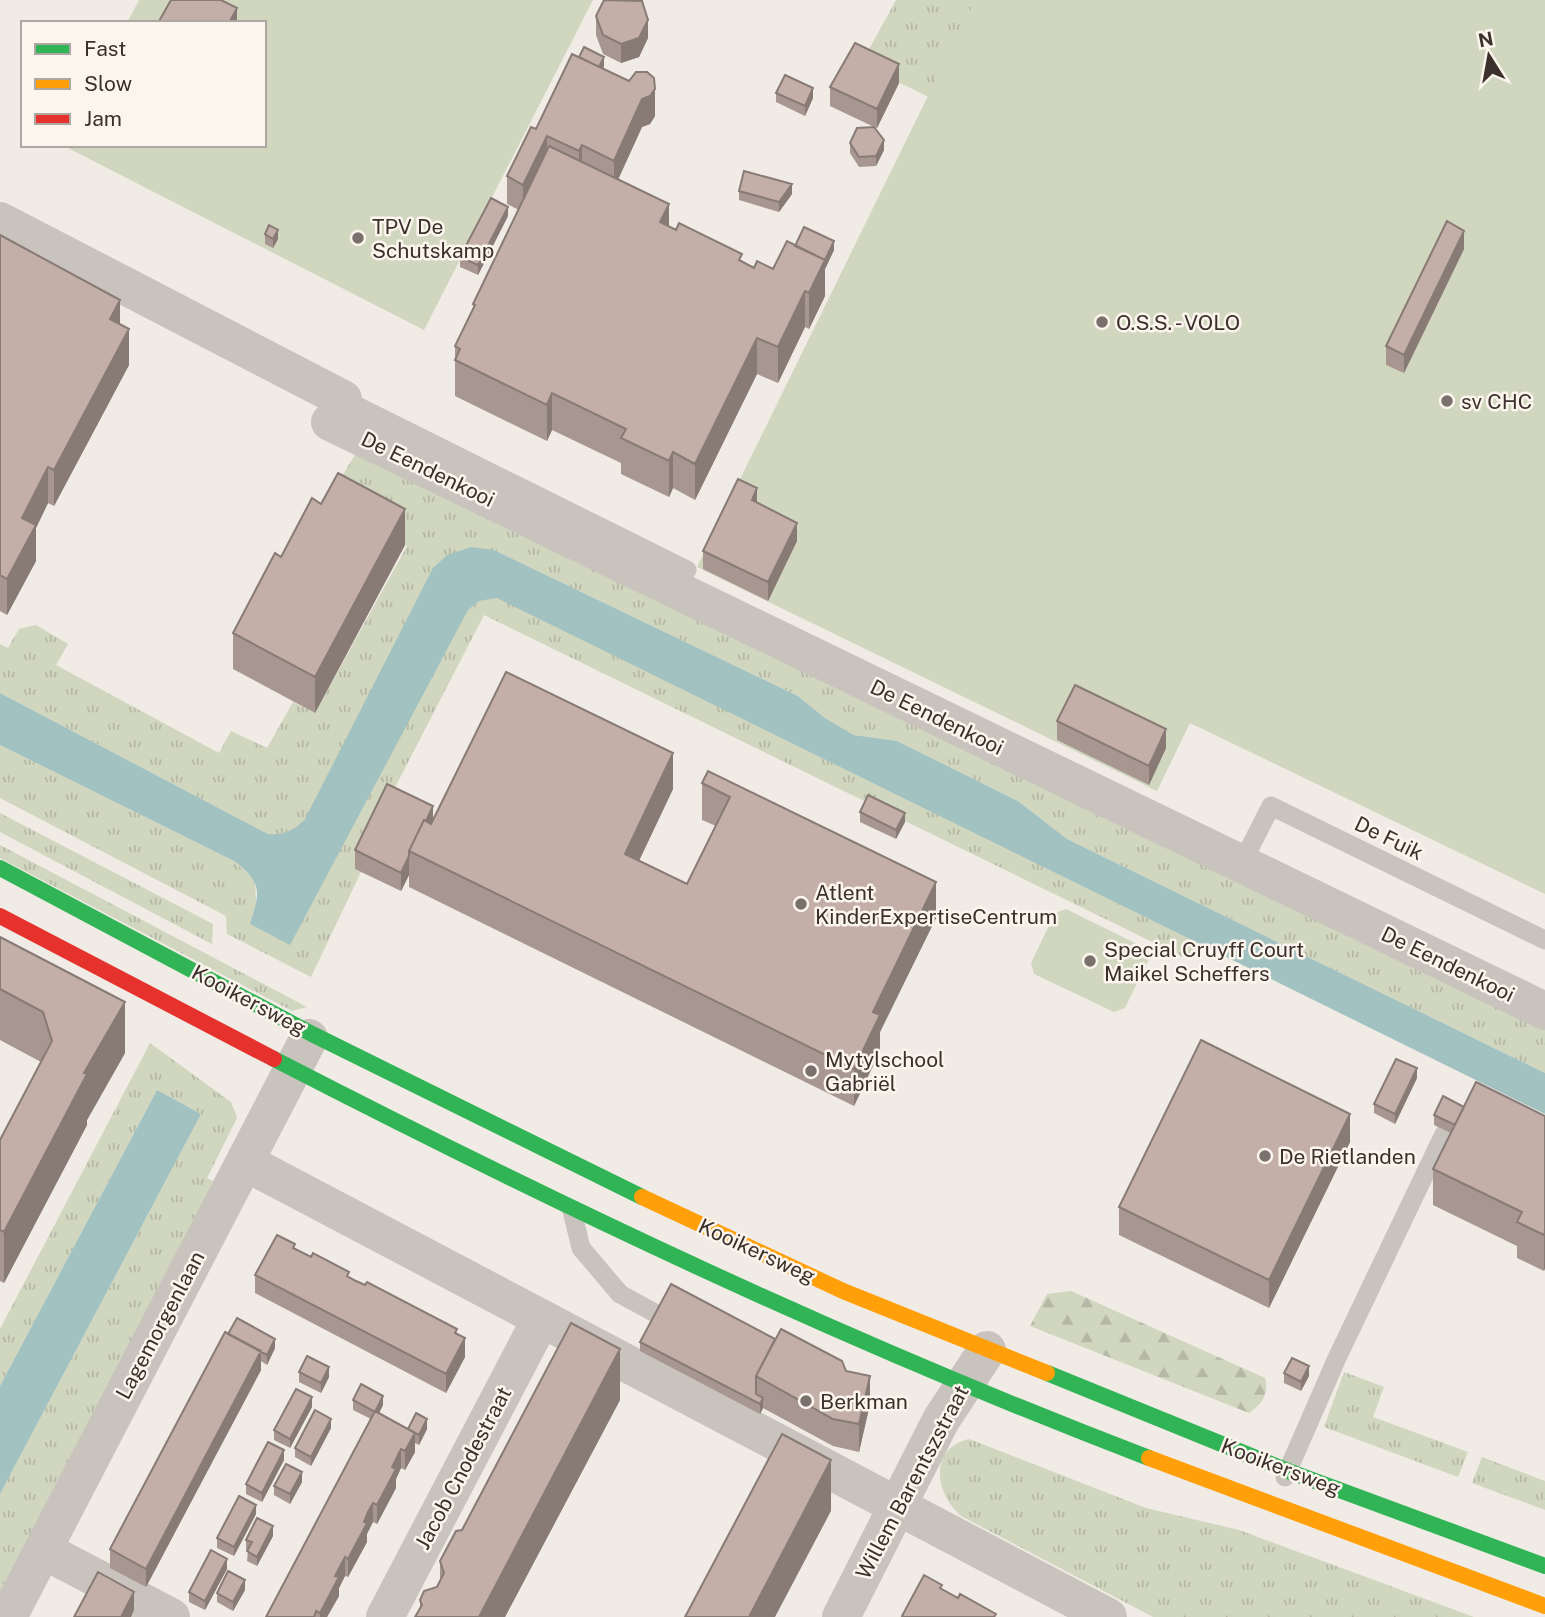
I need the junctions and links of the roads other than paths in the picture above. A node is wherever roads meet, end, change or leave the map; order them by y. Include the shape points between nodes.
1 (0, 221) edge
2 (337, 410) junction
3 (687, 570) dead end
4 (1241, 864) junction
5 (0, 868) edge
6 (0, 916) edge
7 (1545, 940) edge
8 (1545, 1011) edge
9 (312, 1034) junction
10 (293, 1070) junction
11 (1444, 1134) dead end
12 (245, 1162) junction
13 (572, 1211) junction
14 (541, 1319) junction
15 (834, 1330) junction
16 (693, 1333) edge
17 (808, 1341) edge
18 (987, 1350) junction
19 (962, 1385) junction
20 (1288, 1471) junction
21 (1274, 1504) junction
22 (899, 1507) junction
23 (43, 1550) junction
24 (1545, 1566) edge
25 (1545, 1606) edge
26 (8, 1617) edge
27 (171, 1617) edge
28 (385, 1617) edge
29 (841, 1617) edge
30 (1108, 1617) edge

1 - 2 street, De Eendenkooi
2 - 3 lane, De Eendenkooi
2 - 4 street, De Eendenkooi
4 - 7 lane, De Fuik via 1271,806
4 - 8 street, De Eendenkooi
5 - 9 street, Kooikersweg
6 - 10 street, Kooikersweg
9 - 10 street, Lagemorgenlaan
9 - 18 street, Kooikersweg via 584,1170 842,1291
10 - 12 street, Lagemorgenlaan
10 - 13 street, Kooikersweg
11 - 20 lane
12 - 14 street
12 - 23 street, Lagemorgenlaan
13 - 15 street, Kooikersweg
13 - 16 lane via 581,1248 620,1294
14 - 22 street via 845,1468
14 - 28 street, Jacob Cnodestraat
15 - 17 lane
15 - 19 street, Kooikersweg
18 - 19 street, Willem Barentszstraat
18 - 20 street, Kooikersweg
19 - 21 street, Kooikersweg
19 - 22 street, Willem Barentszstraat
20 - 21 lane
20 - 24 street, Kooikersweg
21 - 25 street, Kooikersweg
22 - 29 street, Willem Barentszstraat
22 - 30 street
23 - 26 street, Lagemorgenlaan
23 - 27 street

